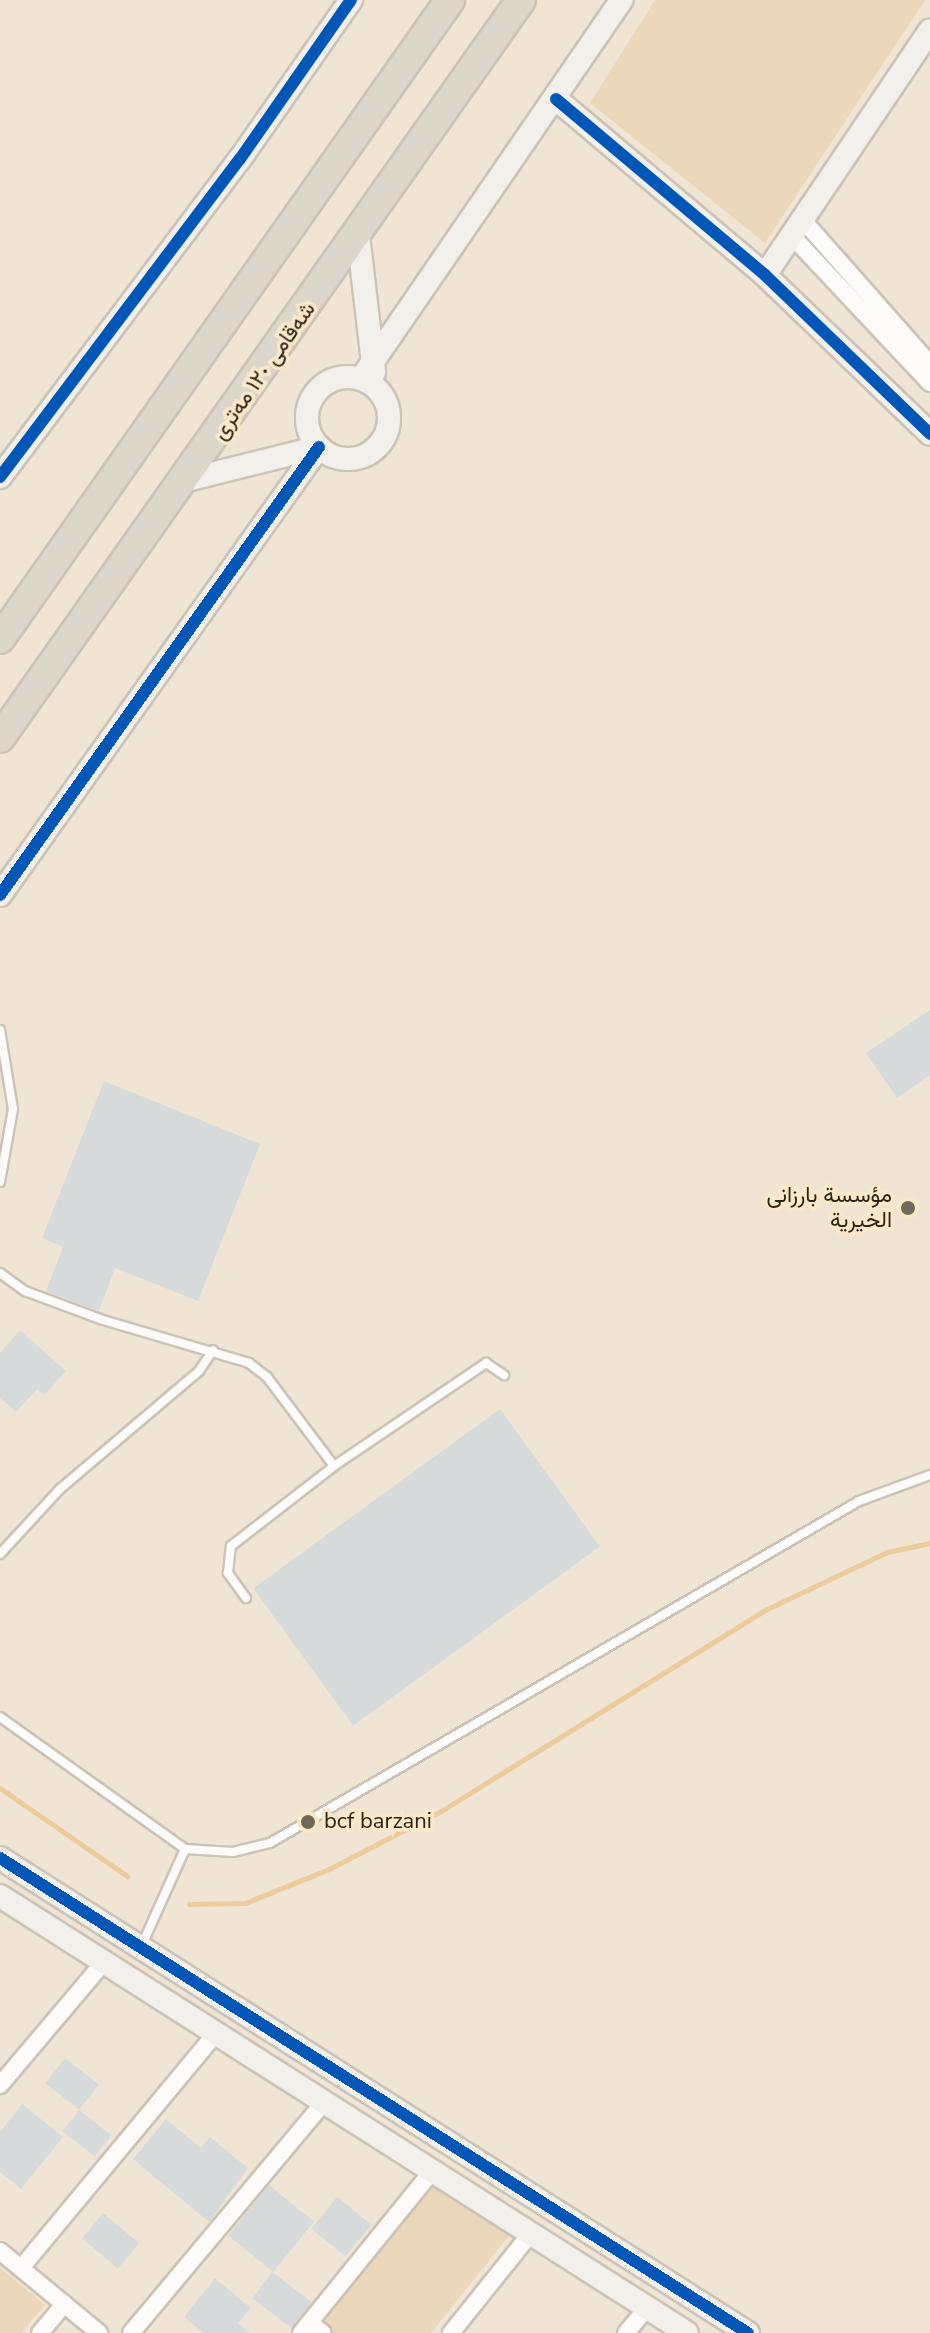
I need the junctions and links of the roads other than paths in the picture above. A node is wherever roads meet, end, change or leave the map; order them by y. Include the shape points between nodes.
1 (351, 0) edge
2 (450, 0) edge
3 (521, 0) edge
4 (621, 0) edge
5 (930, 30) edge
6 (556, 99) junction
7 (797, 227) junction
8 (358, 235) junction
9 (832, 252) junction
10 (819, 266) junction
11 (765, 275) junction
12 (930, 364) edge
13 (370, 377) junction
14 (930, 383) edge
15 (930, 434) edge
16 (319, 447) junction
17 (0, 477) edge
18 (187, 480) junction
19 (0, 639) edge
20 (0, 738) edge
21 (0, 895) edge
22 (0, 1030) edge
23 (0, 1182) edge
24 (0, 1273) edge
25 (213, 1350) junction
26 (504, 1375) dead end
27 (334, 1466) junction
28 (930, 1475) edge
29 (0, 1554) edge
30 (246, 1598) dead end
31 (0, 1717) edge
32 (185, 1849) junction
33 (0, 1858) edge
34 (0, 1896) edge
35 (141, 1947) junction
36 (104, 1962) junction
37 (216, 2033) junction
38 (7, 2063) edge
39 (0, 2085) edge
40 (324, 2102) junction
41 (432, 2171) junction
42 (493, 2171) junction
43 (473, 2197) junction
44 (531, 2233) junction
45 (0, 2251) edge
46 (21, 2268) junction
47 (64, 2304) junction
48 (647, 2308) junction
49 (311, 2330) edge
50 (40, 2333) edge
51 (99, 2333) edge
52 (131, 2333) edge
53 (451, 2333) edge
54 (626, 2333) edge
55 (687, 2333) edge
56 (748, 2333) edge

1 - 17 street via 240,159
2 - 19 highway
3 - 8 highway, شەقامی ١٢٠ مەتری
4 - 6 street
5 - 7 street
6 - 11 street
6 - 13 street
7 - 9 street
7 - 10 street
7 - 11 street
8 - 13 street
8 - 18 highway, شەقامی ١٢٠ مەتری
9 - 10 street
9 - 12 street
10 - 14 street
11 - 15 street
13 - 16 street via 329,381 311,399 307,424
13 - 16 street via 390,414 382,442 359,458 331,456
16 - 18 street
16 - 21 street
18 - 20 highway, شەقامی ١٢٠ مەتری
22 - 23 lane via 13,1109
24 - 25 lane via 25,1291 103,1320
25 - 27 lane via 267,1377
25 - 29 lane via 199,1371 60,1489
26 - 27 lane via 486,1363
27 - 30 lane via 226,1553 228,1573
28 - 32 lane via 859,1501 270,1843 233,1852
31 - 32 lane
32 - 35 lane
33 - 35 street
34 - 36 street
35 - 42 street
36 - 37 street
36 - 38 street
37 - 40 street
37 - 46 street
38 - 39 street
40 - 41 street
40 - 52 street
41 - 43 street
41 - 49 street
42 - 43 street
42 - 56 street
43 - 44 street
44 - 48 street
44 - 53 street
45 - 46 street
46 - 47 street
47 - 50 street
47 - 51 street
48 - 54 street
48 - 55 street

